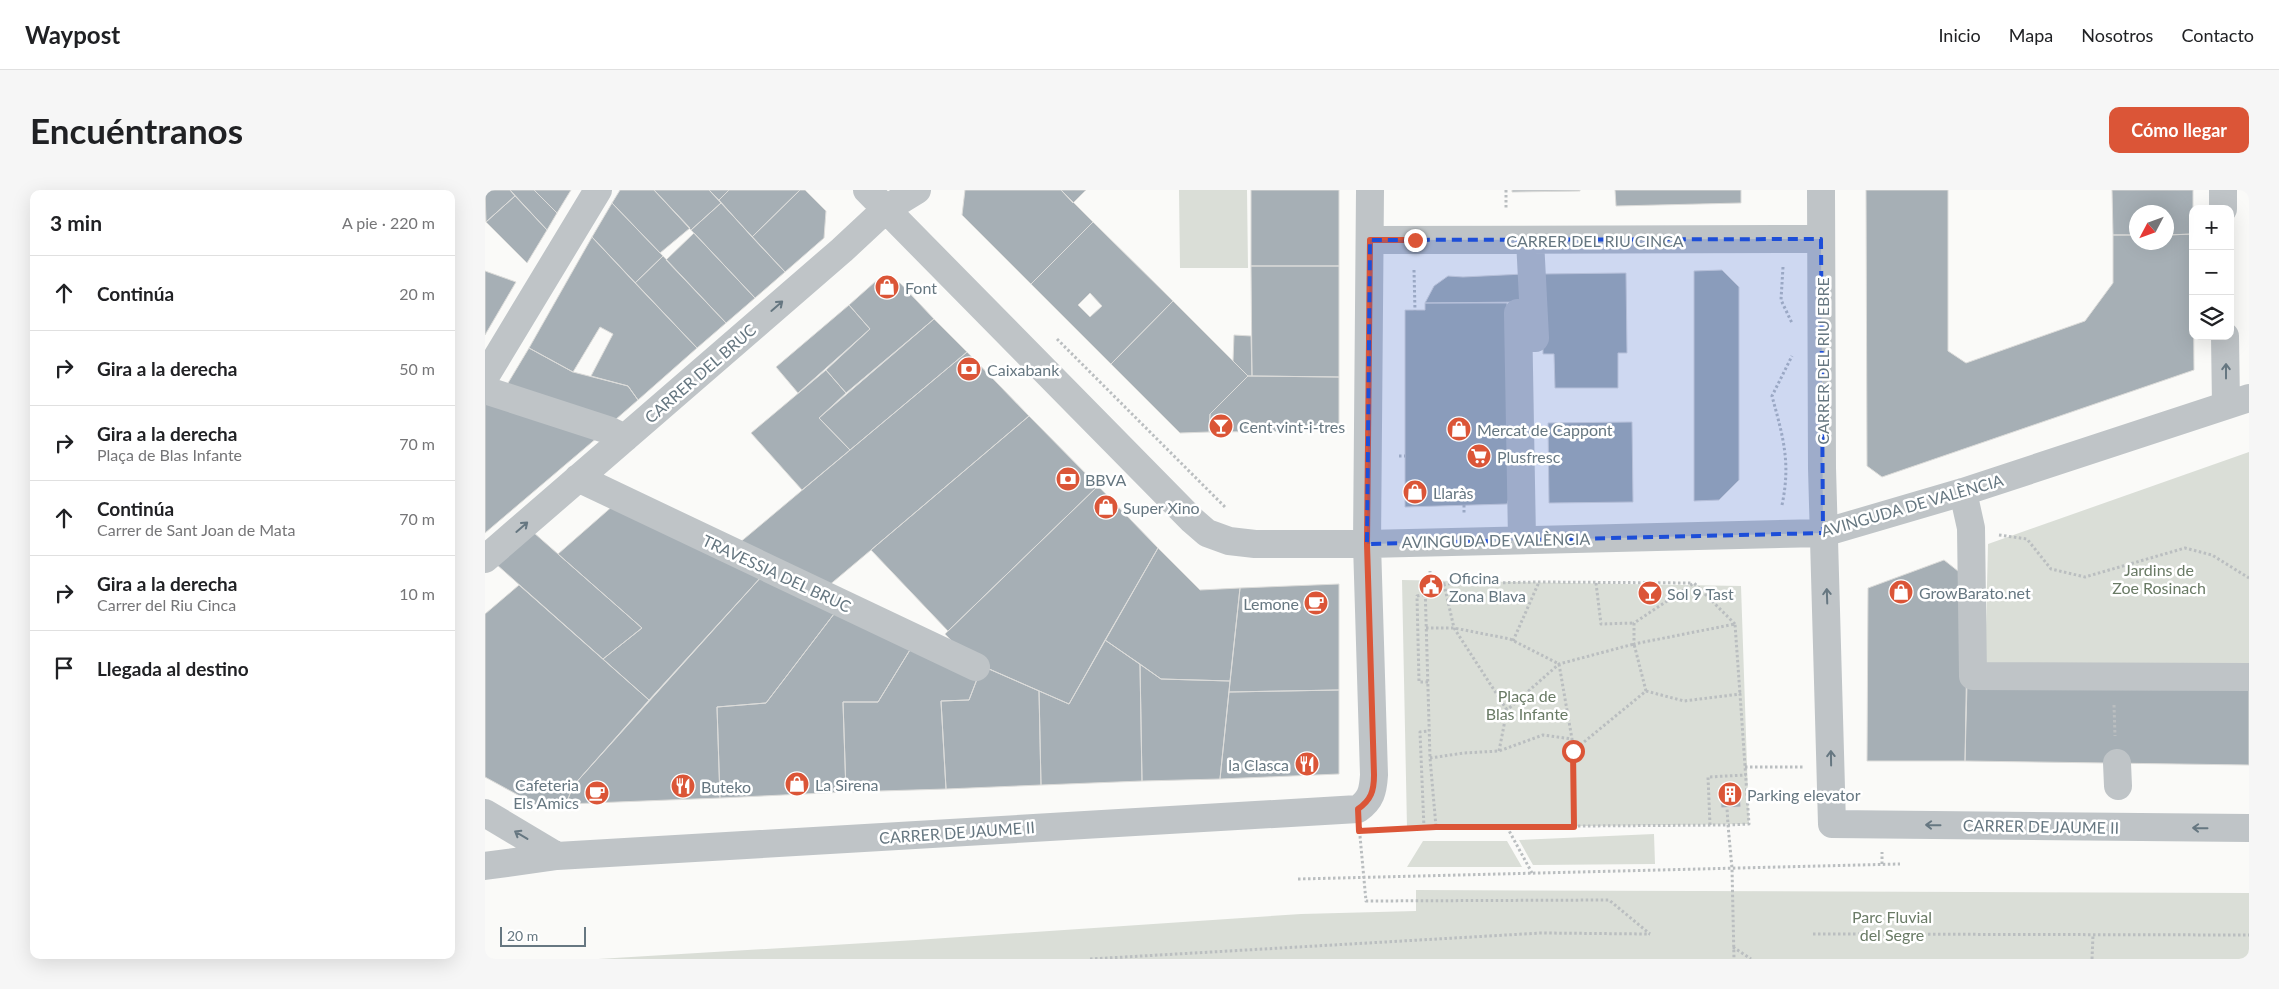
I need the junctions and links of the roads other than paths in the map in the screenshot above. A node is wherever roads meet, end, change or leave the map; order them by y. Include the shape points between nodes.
1 (598, 190) edge
2 (867, 190) edge
3 (917, 190) edge
4 (1370, 190) edge
5 (1821, 190) edge
6 (2223, 190) edge
7 (2223, 205) edge
8 (886, 210) junction
9 (1821, 239) junction
10 (1370, 240) junction
11 (1530, 240) junction
12 (1519, 313) dead end
13 (2226, 340) edge
14 (485, 376) edge
15 (1537, 379) dead end
16 (485, 390) edge
17 (2237, 402) edge
18 (625, 438) junction
19 (578, 478) junction
20 (1963, 492) junction
21 (1823, 533) junction
22 (1522, 539) junction
23 (1367, 544) junction
24 (485, 559) edge
25 (976, 668) dead end
26 (2249, 677) edge
27 (485, 813) edge
28 (2249, 828) edge
29 (557, 856) junction
30 (485, 866) edge

1 - 14 street
2 - 8 street, AVINGUDA DE VALÈNCIA
3 - 8 street, CARRER DEL BRUC
4 - 10 street
5 - 9 street, CARRER DEL RIU EBRE
6 - 7 street
18 -> 8 street, CARRER DEL BRUC
8 - 23 street, AVINGUDA DE VALÈNCIA via 1186,515 1207,532 1229,541 1255,544
9 - 11 street, CARRER DEL RIU CINCA
9 - 21 street, CARRER DEL RIU EBRE
10 - 11 street, CARRER DEL RIU CINCA
10 - 23 street
11 - 15 street
12 - 22 street
17 -> 13 street
16 - 18 street
17 - 20 street, AVINGUDA DE VALÈNCIA
18 - 19 street, CARRER DEL BRUC
24 -> 19 street, CARRER DEL BRUC
19 - 25 street, TRAVESSIA DEL BRUC
20 - 21 street, AVINGUDA DE VALÈNCIA
20 - 26 street via 1971,532 1973,676 2113,682
21 - 22 street, AVINGUDA DE VALÈNCIA
28 -> 21 street, CARRER DE JAUME II via 1832,824
22 - 23 street, AVINGUDA DE VALÈNCIA
23 - 29 street, CARRER DE JAUME II via 1374,786 1359,820
29 -> 27 street
29 - 30 street, CARRER DE JAUME II

